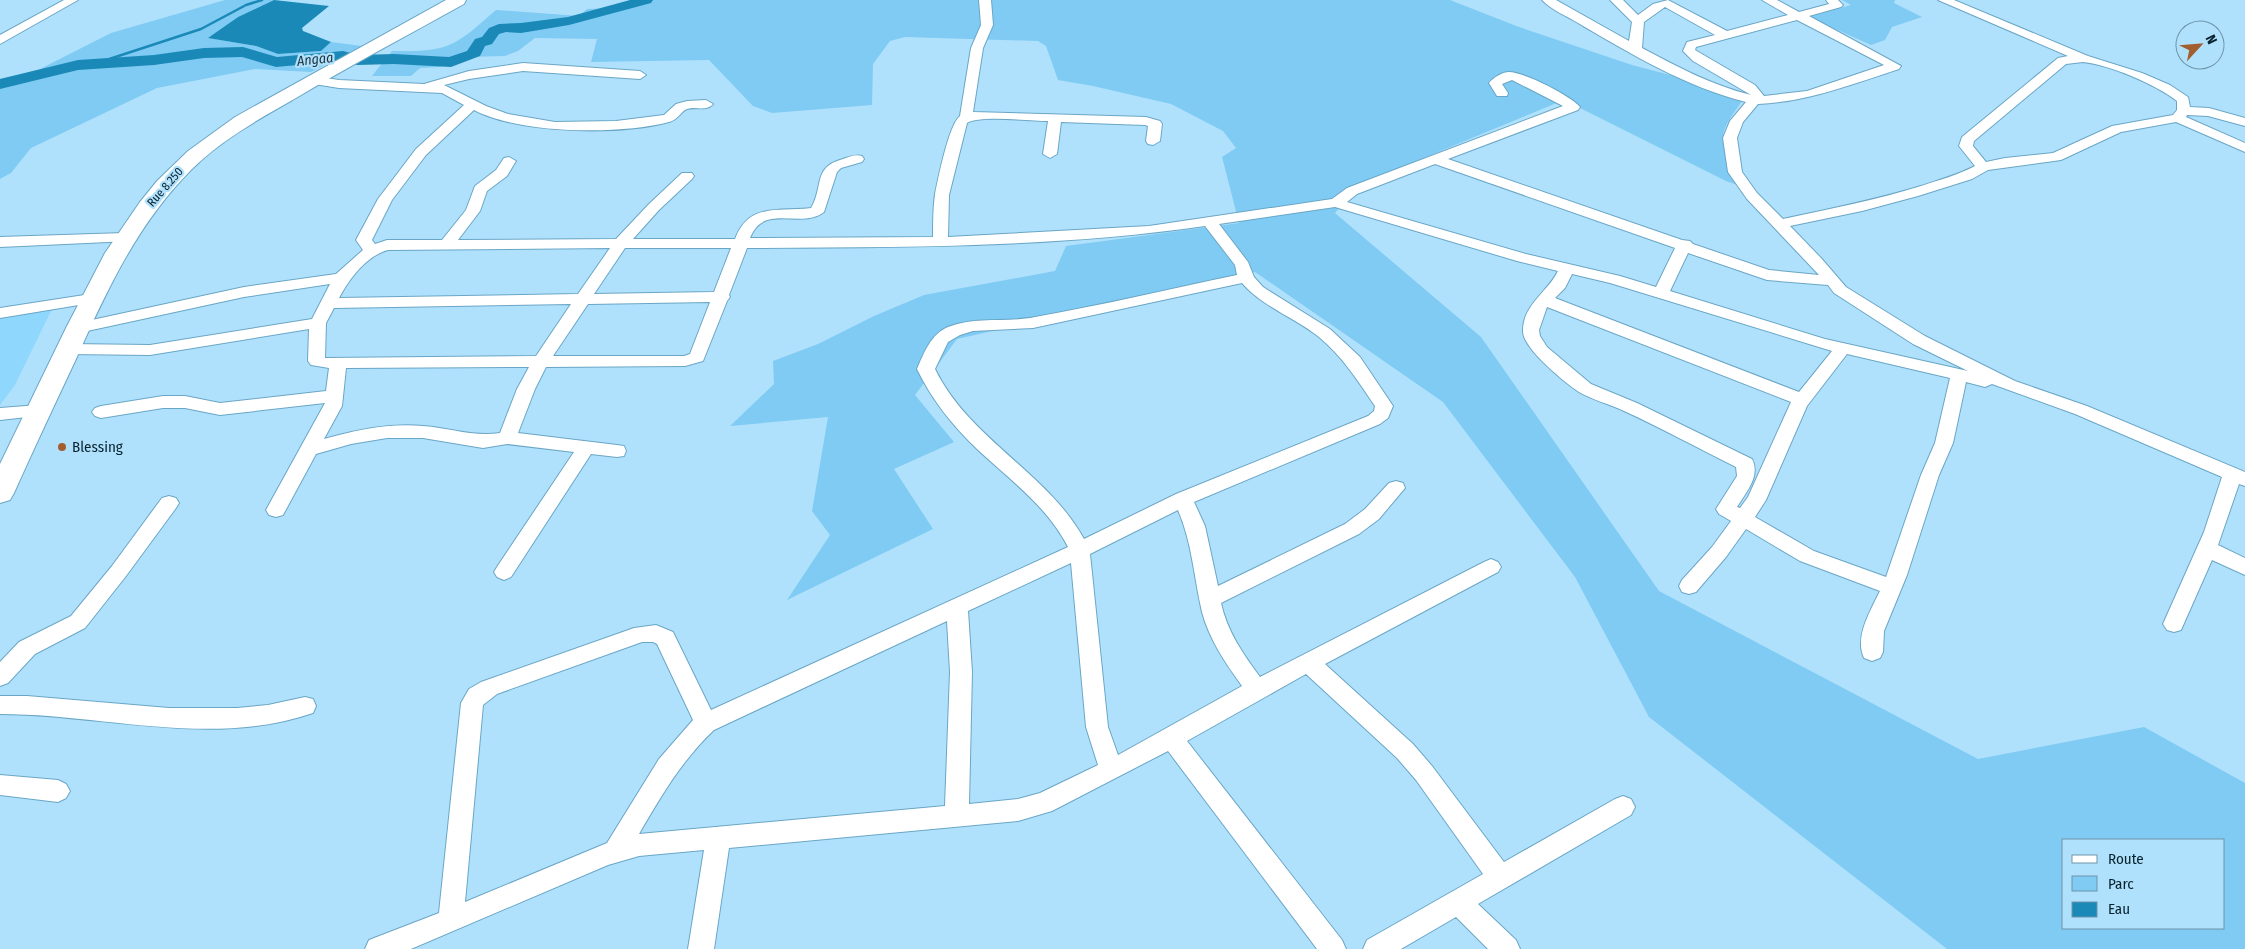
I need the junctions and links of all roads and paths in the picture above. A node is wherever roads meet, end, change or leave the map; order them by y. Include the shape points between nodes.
1 (72, 0) edge
2 (458, 0) edge
3 (986, 0) edge
4 (1548, 0) edge
5 (1616, 0) edge
6 (1768, 0) edge
7 (1832, 0) edge
8 (1944, 0) edge
9 (1800, 16) junction
10 (1638, 22) junction
11 (1725, 35) junction
12 (0, 40) edge
13 (1636, 48) junction
14 (2084, 59) junction
15 (640, 75) dead end
16 (312, 80) junction
17 (423, 87) junction
18 (1502, 92) dead end
19 (1754, 100) junction
20 (473, 104) junction
21 (706, 104) dead end
22 (2180, 115) junction
23 (1055, 117) junction
24 (966, 118) junction
25 (2245, 122) edge
26 (1153, 141) dead end
27 (2245, 148) edge
28 (1050, 154) dead end
29 (857, 159) dead end
30 (1437, 160) junction
31 (509, 161) dead end
32 (1983, 167) junction
33 (687, 176) dead end
34 (1336, 203) junction
35 (1209, 221) junction
36 (1781, 224) junction
37 (126, 238) junction
38 (0, 242) edge
39 (940, 242) junction
40 (620, 243) junction
41 (447, 244) junction
42 (742, 244) junction
43 (1685, 244) junction
44 (373, 249) junction
45 (1567, 268) junction
46 (341, 278) junction
47 (1246, 278) junction
48 (1832, 281) junction
49 (1661, 293) junction
50 (722, 297) junction
51 (91, 299) junction
52 (583, 300) junction
53 (1544, 300) junction
54 (329, 303) junction
55 (0, 313) edge
56 (318, 323) junction
57 (73, 339) junction
58 (1843, 348) junction
59 (541, 361) junction
60 (338, 364) junction
61 (1959, 376) junction
62 (2009, 385) junction
63 (334, 396) junction
64 (1802, 400) junction
65 (39, 411) junction
66 (101, 412) dead end
67 (0, 414) edge
68 (507, 438) junction
69 (586, 448) junction
70 (309, 450) junction
71 (617, 451) dead end
72 (6, 470) edge
73 (2239, 477) edge
74 (1396, 488) dead end
75 (0, 493) edge
76 (1184, 499) junction
77 (169, 503) dead end
78 (276, 510) dead end
79 (1743, 518) junction
80 (2206, 548) junction
81 (1080, 550) junction
82 (1490, 567) dead end
83 (2245, 567) edge
84 (504, 572) dead end
85 (1689, 586) dead end
86 (1892, 587) junction
87 (1210, 599) junction
88 (957, 607) junction
89 (2174, 624) dead end
90 (1872, 652) dead end
91 (1308, 662) junction
92 (0, 677) edge
93 (1256, 689) junction
94 (0, 706) edge
95 (305, 706) dead end
96 (706, 723) junction
97 (1171, 738) junction
98 (1111, 770) junction
99 (0, 785) edge
100 (58, 791) dead end
101 (1623, 808) dead end
102 (956, 816) junction
103 (718, 838) junction
104 (616, 851) junction
105 (1501, 878) junction
106 (1458, 902) junction
107 (451, 921) junction
108 (378, 949) edge
109 (701, 949) edge
110 (1334, 949) edge
111 (1376, 949) edge
112 (1506, 949) edge

1 - 12 street
2 - 16 highway, Rue 8.250
3 - 24 street via 986,25 977,48
4 - 13 street
5 - 10 street
6 - 9 street
7 - 9 street via 1838,4
8 - 14 street
9 - 11 street
9 - 19 street via 1895,66 1809,94
10 - 11 street via 1657,6 1666,3
10 - 13 street
11 - 19 street via 1691,45 1689,52 1756,92 1758,95
13 - 19 street via 1708,87
14 - 22 street via 2178,95 2183,100
14 - 32 street via 2062,61 1967,140 1966,146
15 - 17 street via 523,67 468,75
16 - 17 street
16 - 37 highway, Rue 8.250 via 214,140 184,165
17 - 20 street via 445,90
18 - 30 street via 1495,83 1514,76 1573,107
19 - 36 street via 1737,122 1730,138 1735,172 1752,196
20 - 21 street via 505,118 555,126 616,125 666,119 682,106
20 - 44 street via 421,152 386,200 364,240
22 - 25 street via 2209,112
22 - 27 street
22 - 32 street via 2117,129 2056,157
23 - 24 street via 985,115
23 - 26 street via 1146,121 1155,124
23 - 28 street
24 - 39 street via 961,121 942,194
29 - 42 street via 830,170 819,209 815,212 760,217 747,227
30 - 34 street via 1352,191
30 - 43 street
31 - 41 street via 502,173 480,189 473,211
32 - 36 street via 1967,176 1862,207
33 - 40 street
34 - 35 street
34 - 45 street via 1522,258
35 - 39 street via 1149,230
35 - 47 street via 1243,265
36 - 48 street
37 - 38 street
37 - 51 highway, Rue 8.250
39 - 42 street
40 - 41 street
40 - 42 street
40 - 52 street
41 - 44 street via 387,245
42 - 50 street
43 - 48 street via 1767,274
43 - 49 street
44 - 46 street
45 - 49 street
45 - 53 street via 1559,285
46 - 54 street
46 - 57 street via 244,292
47 - 76 street via 1257,290 1324,333 1354,361 1384,406 1382,414
47 - 81 street via 1033,323 972,326 942,338 932,354 926,369 933,387 950,411 1054,509
48 - 62 street via 1860,304 1919,340
49 - 58 street
50 - 52 street
50 - 59 street via 696,357 692,359
51 - 55 street
51 - 57 highway, Rue 8.250
52 - 54 street
52 - 59 street
53 - 64 street
53 - 79 street via 1535,313 1532,336 1541,351 1585,388 1746,464 1746,476 1726,509
54 - 56 street
56 - 57 street via 150,350 134,351
56 - 60 street via 317,361
57 - 65 highway, Rue 8.250
58 - 61 street
58 - 64 street
59 - 60 street
59 - 68 street
60 - 63 street
61 - 62 street
61 - 86 street via 1944,443
62 - 73 street via 2081,410
63 - 66 street via 220,409 185,402 163,402
63 - 70 street via 334,406
64 - 79 street via 1756,500
65 - 67 street
65 - 72 highway, Rue 8.250
68 - 69 street
68 - 70 street via 484,442 434,432 387,432
69 - 71 street
69 - 84 street
70 - 78 street
72 - 75 highway, Rue 8.250
73 - 80 street via 2229,492
74 - 87 street via 1372,514 1352,529
76 - 81 street
76 - 87 street via 1195,526
77 - 92 street via 78,622 28,648
79 - 85 street
79 - 86 street via 1807,556
80 - 83 street
80 - 89 street
81 - 88 street
81 - 98 street via 1097,727
82 - 91 street
86 - 90 street via 1873,632
87 - 93 street via 1213,614 1232,656
88 - 96 street
88 - 102 street via 961,672
91 - 93 street
91 - 105 street via 1405,751
93 - 97 street
94 - 95 street via 28,705 169,718 268,715
96 - 104 street via 667,766
96 - 107 street via 665,638 656,633 641,634 489,688 477,696 472,703
97 - 98 street
97 - 110 street
98 - 102 street via 1044,803 1018,810
99 - 100 street
101 - 105 street
102 - 103 street
103 - 104 street via 639,845
103 - 109 street
104 - 107 street
105 - 106 street
106 - 111 street
106 - 112 street
107 - 108 street

